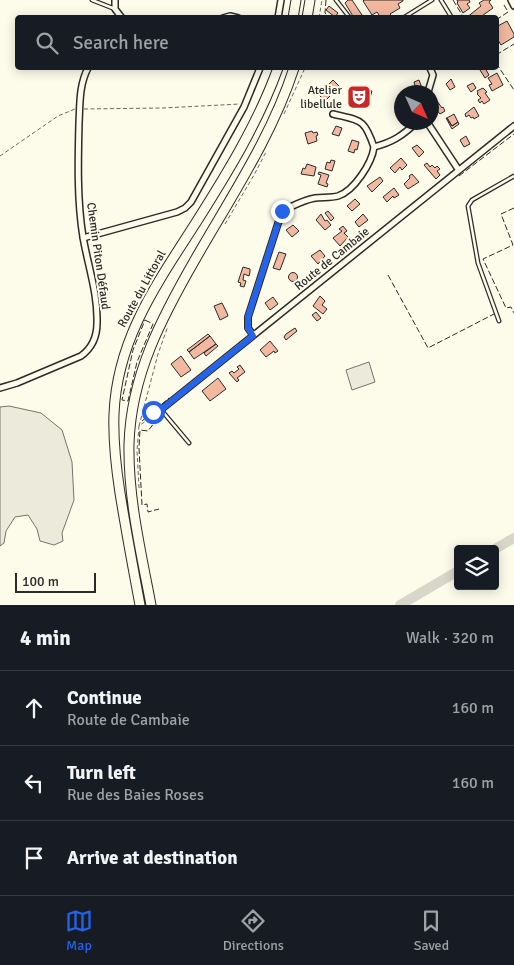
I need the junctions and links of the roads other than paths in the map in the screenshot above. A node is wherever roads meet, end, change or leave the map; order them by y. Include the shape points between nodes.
1 (92, 0) edge
2 (115, 0) edge
3 (281, 0) edge
4 (296, 0) edge
5 (310, 0) edge
6 (336, 0) edge
7 (432, 0) edge
8 (441, 0) edge
9 (510, 0) edge
10 (514, 6) edge
11 (115, 9) junction
12 (121, 15) edge
13 (278, 15) edge
14 (294, 15) edge
15 (308, 15) edge
16 (348, 15) edge
17 (408, 15) edge
18 (450, 15) edge
19 (87, 70) edge
20 (259, 70) edge
21 (277, 70) edge
22 (293, 70) edge
23 (431, 70) edge
24 (430, 85) edge
25 (333, 114) dead end
26 (514, 126) edge
27 (408, 130) edge
28 (432, 130) edge
29 (374, 147) junction
30 (458, 169) junction
31 (514, 176) edge
32 (83, 238) junction
33 (499, 321) dead end
34 (253, 336) junction
35 (0, 388) edge
36 (163, 408) joint
37 (189, 443) dead end
38 (140, 605) edge
39 (151, 605) edge

1 - 11 lane
2 - 11 street
3 - 13 street
4 - 14 highway
5 - 15 highway
6 - 16 lane
7 - 17 lane
8 - 18 lane
9 - 10 street
11 - 12 street
19 - 32 street, Chemin Piton Défaud via 81,88 78,162
20 - 32 street via 245,104 185,208
21 - 38 highway, Route du Littoral via 254,125 228,172 139,315 120,373 114,413 114,450
22 - 39 highway via 270,126 172,300 145,358 133,403 129,467
23 - 24 street via 434,75
25 - 29 street via 361,121
26 - 30 street, Route de Cambaie
27 - 29 street via 391,142
28 - 30 street
29 - 34 street via 370,163 350,189 339,196 314,198 282,211 248,317 248,328
30 - 34 street, Route de Cambaie
31 - 33 lane via 472,200 468,206 478,264
32 - 35 street, Chemin Piton Défaud via 96,299 96,336 92,346 70,362
34 - 36 street, Route de Cambaie
36 - 37 lane via 167,418

